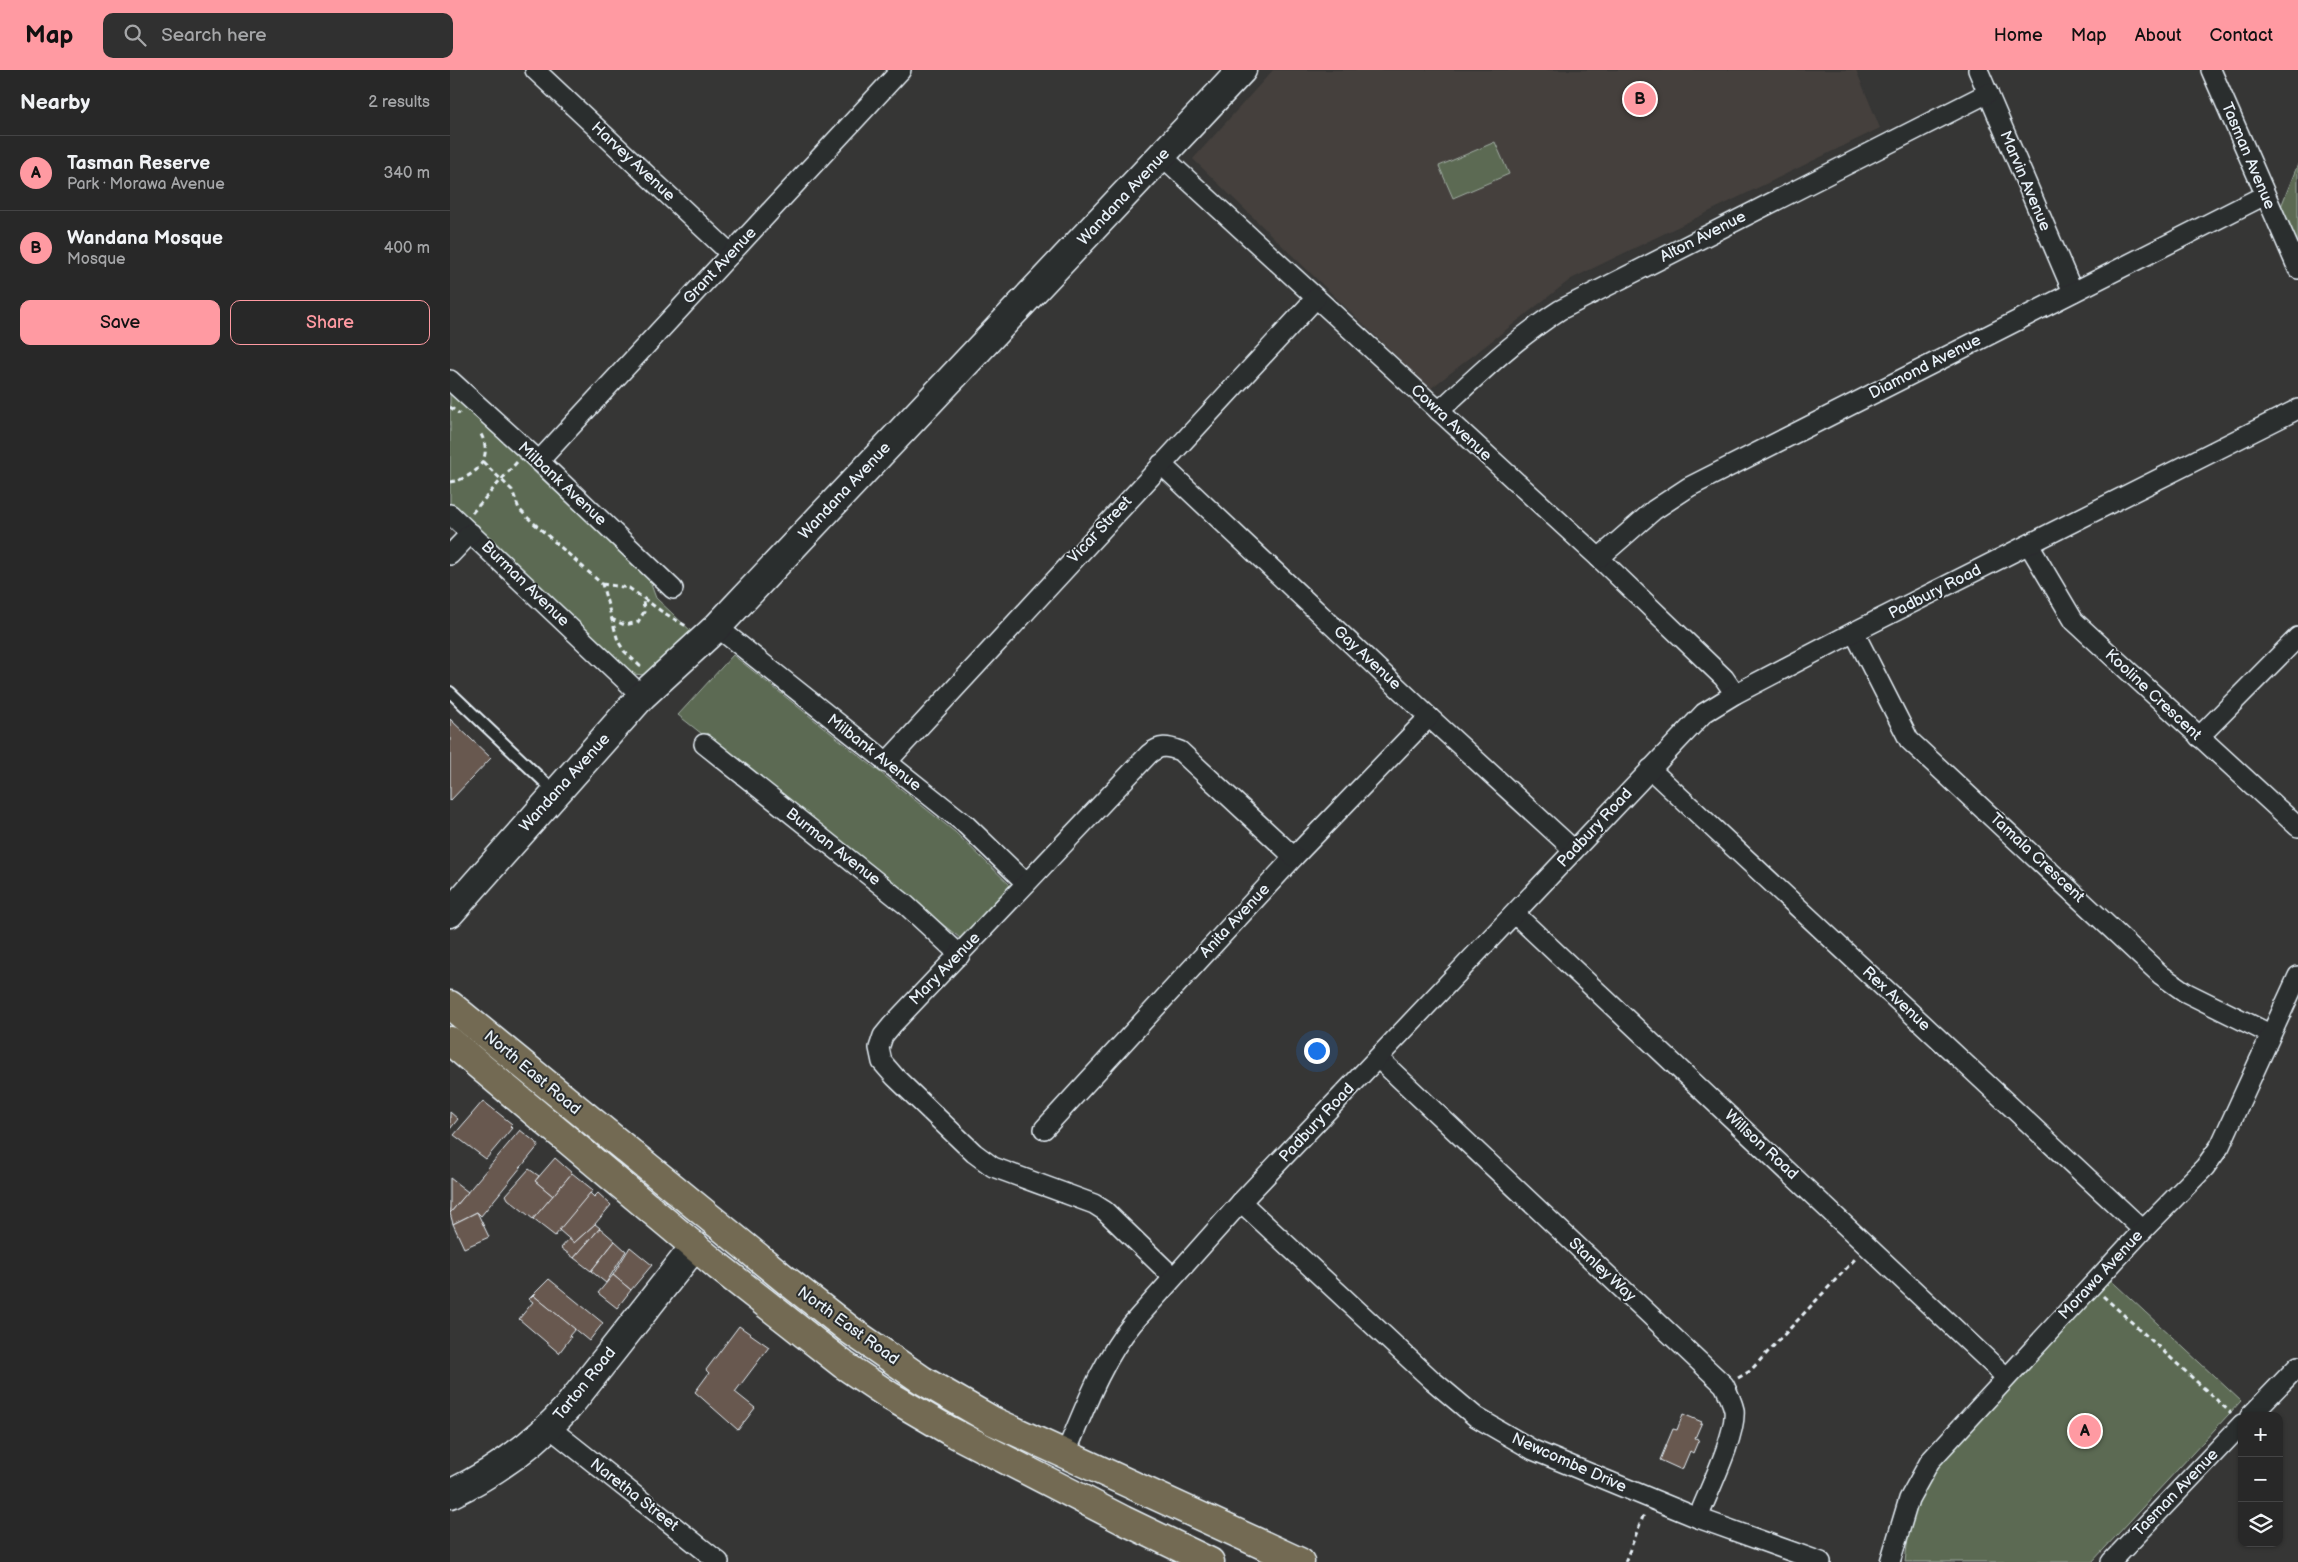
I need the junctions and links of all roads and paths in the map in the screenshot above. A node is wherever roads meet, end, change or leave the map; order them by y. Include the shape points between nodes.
1 (535, 70) edge
2 (901, 70) edge
3 (1242, 70) edge
4 (1978, 70) edge
5 (2211, 70) edge
6 (1988, 93) junction
7 (1163, 156) junction
8 (2264, 195) junction
9 (731, 254) junction
10 (2298, 269) edge
11 (2072, 292) junction
12 (1316, 298) junction
13 (450, 380) edge
14 (450, 407) edge
15 (2298, 409) edge
16 (1439, 411) junction
17 (462, 416) dead end
18 (478, 429) dead end
19 (519, 460) dead end
20 (483, 462) junction
21 (540, 462) junction
22 (1161, 464) junction
23 (502, 480) junction
24 (450, 482) edge
25 (463, 521) edge
26 (2029, 545) junction
27 (450, 555) edge
28 (1599, 558) junction
29 (602, 584) junction
30 (673, 589) dead end
31 (643, 598) junction
32 (611, 619) junction
33 (688, 627) dead end
34 (717, 627) junction
35 (1854, 632) junction
36 (2298, 637) edge
37 (644, 684) junction
38 (450, 692) edge
39 (1735, 694) junction
40 (1429, 717) junction
41 (2199, 738) junction
42 (704, 744) dead end
43 (886, 763) junction
44 (1650, 768) junction
45 (556, 793) junction
46 (2298, 827) edge
47 (1574, 850) junction
48 (1294, 857) junction
49 (1026, 884) junction
50 (450, 914) edge
51 (1515, 914) junction
52 (960, 955) junction
53 (2298, 976) edge
54 (450, 1005) edge
55 (2270, 1034) junction
56 (450, 1041) edge
57 (1378, 1058) junction
58 (1044, 1129) dead end
59 (1241, 1202) junction
60 (715, 1222) junction
61 (2143, 1230) junction
62 (695, 1246) junction
63 (1860, 1253) dead end
64 (1173, 1277) junction
65 (2091, 1285) junction
66 (2297, 1370) edge
67 (2006, 1376) junction
68 (1738, 1379) dead end
69 (2250, 1412) edge
70 (2238, 1415) edge
71 (2238, 1424) edge
72 (550, 1428) junction
73 (1065, 1454) junction
74 (1021, 1468) junction
75 (450, 1494) edge
76 (1646, 1509) dead end
77 (1698, 1518) junction
78 (1123, 1520) junction
79 (2117, 1560) edge
80 (719, 1562) edge
81 (1210, 1562) edge
82 (1300, 1562) edge
83 (1625, 1562) edge
84 (1821, 1562) edge
85 (1890, 1562) edge

1 - 9 street, Harvey Avenue
2 - 9 street, Grant Avenue
3 - 7 street, Wandana Avenue
4 - 6 street, Marvin Avenue
5 - 8 street, Tasman Avenue
6 - 11 street, Marvin Avenue
6 - 16 street, Alton Avenue via 1560,310 1502,352
7 - 12 street, Cowra Avenue
7 - 34 street, Wandana Avenue
8 - 10 street, Tasman Avenue
8 - 11 street, Diamond Avenue
9 - 21 street, Grant Avenue
11 - 28 street, Diamond Avenue via 1689,487 1654,510
12 - 16 street, Cowra Avenue
12 - 22 street, Vicar Street
13 - 21 street, Milbank Avenue
14 - 17 path
15 - 26 street, Padbury Road
16 - 28 street, Cowra Avenue
18 - 20 path via 485,445
19 - 23 path
20 - 23 path
20 - 24 path via 471,476
21 - 30 street, Milbank Avenue
22 - 40 street, Gay Avenue
22 - 43 street, Vicar Street
23 - 25 path
23 - 29 path via 512,490 524,514
25 - 27 street
25 - 37 street, Burman Avenue
26 - 35 street, Padbury Road
26 - 41 street, Kooline Crescent via 2074,621
28 - 39 street, Cowra Avenue via 1724,678
29 - 31 path via 629,588
29 - 32 path
31 - 32 path via 644,612 638,622 625,625
31 - 33 path
32 - 37 path via 624,651
34 - 37 street, Wandana Avenue
34 - 43 street, Milbank Avenue
35 - 39 street, Padbury Road
35 - 55 street, Tamala Crescent via 1909,740 2161,975 2185,992
36 - 41 street
37 - 45 street, Wandana Avenue
38 - 45 lane
39 - 44 street, Padbury Road via 1704,713
40 - 47 street, Gay Avenue
40 - 48 street, Anita Avenue
41 - 46 street, Kooline Crescent
42 - 52 street, Burman Avenue via 906,905
43 - 49 street, Milbank Avenue via 965,824
44 - 47 street, Padbury Road
44 - 61 street, Rex Avenue
45 - 50 street, Wandana Avenue
47 - 51 street, Padbury Road
48 - 49 street, Mary Avenue via 1180,751 1168,746 1158,747
48 - 58 street, Anita Avenue
49 - 52 street, Mary Avenue
51 - 57 street, Padbury Road
51 - 67 street, Willson Road
52 - 64 street, Mary Avenue via 883,1036 879,1048 882,1062 968,1147 993,1167 1094,1204
53 - 55 street, Morawa Avenue
54 - 60 highway, North East Road
55 - 61 street, Morawa Avenue via 2220,1146 2205,1167
56 - 62 highway, North East Road
57 - 59 street, Padbury Road
57 - 77 street, Stanley Way via 1724,1385 1734,1412 1732,1430
59 - 64 street, Padbury Road
59 - 77 street, Newcombe Drive via 1476,1417 1533,1450
60 - 62 highway
60 - 73 highway, North East Road via 843,1324 922,1380 993,1421
61 - 65 street, Morawa Avenue
62 - 72 street, Tarton Road
62 - 74 highway, North East Road via 844,1365 890,1396
63 - 68 path via 1750,1371
64 - 73 street, Padbury Road via 1120,1339
65 - 67 street, Morawa Avenue
65 - 70 path
66 - 69 street, Tasman Avenue
67 - 85 street, Morawa Avenue via 1930,1461 1910,1498
71 - 79 street, Tasman Avenue
72 - 75 street, Tarton Road via 512,1460
72 - 80 street, Naretha Street
73 - 74 highway
73 - 78 highway via 1068,1468 1075,1477
73 - 82 highway, North East Road
74 - 78 highway, North East Road
76 - 83 path
77 - 84 street, Newcombe Drive
78 - 81 highway, North East Road

